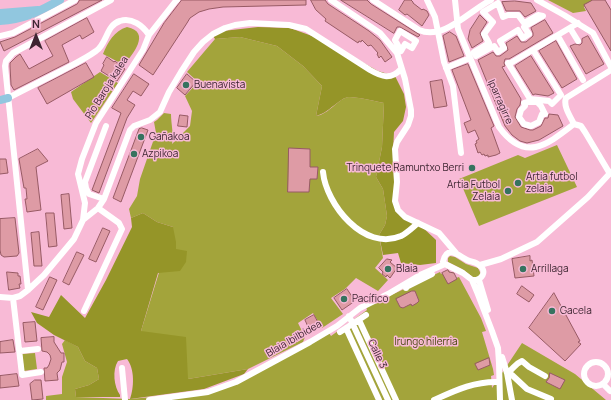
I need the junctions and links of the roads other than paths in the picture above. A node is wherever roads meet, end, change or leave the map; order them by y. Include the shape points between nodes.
1 (60, 0) edge
2 (75, 0) edge
3 (111, 0) edge
4 (177, 0) edge
5 (331, 0) edge
6 (373, 0) edge
7 (427, 0) edge
8 (455, 0) edge
9 (491, 0) edge
10 (537, 0) edge
11 (43, 9) junction
12 (483, 12) joint
13 (0, 13) edge
14 (0, 22) edge
15 (578, 23) junction
16 (457, 24) junction
17 (570, 28) junction
18 (438, 30) junction
19 (149, 35) junction
20 (0, 36) edge
21 (560, 38) dead end
22 (578, 41) dead end
23 (533, 50) junction
24 (470, 58) junction
25 (611, 67) edge
26 (446, 68) junction
27 (401, 69) junction
28 (611, 70) edge
29 (583, 80) dead end
30 (4, 99) edge
31 (524, 103) joint
32 (574, 124) junction
33 (106, 126) dead end
34 (461, 153) dead end
35 (323, 172) dead end
36 (610, 173) edge
37 (82, 181) junction
38 (104, 199) junction
39 (98, 208) junction
40 (83, 220) junction
41 (418, 223) junction
42 (445, 240) junction
43 (456, 253) junction
44 (444, 261) junction
45 (438, 268) junction
46 (482, 268) junction
47 (472, 280) junction
48 (479, 280) junction
49 (406, 288) dead end
50 (28, 290) junction
51 (0, 297) edge
52 (13, 298) junction
53 (84, 311) dead end
54 (366, 315) dead end
55 (349, 316) junction
56 (359, 320) junction
57 (353, 324) junction
58 (346, 328) junction
59 (492, 331) junction
60 (340, 332) dead end
61 (38, 348) dead end
62 (20, 351) junction
63 (502, 357) dead end
64 (611, 362) edge
65 (604, 364) junction
66 (122, 368) dead end
67 (41, 372) dead end
68 (610, 373) edge
69 (507, 374) junction
70 (545, 376) dead end
71 (499, 382) junction
72 (603, 384) junction
73 (610, 392) dead end
74 (551, 399) dead end
75 (126, 400) edge
76 (149, 400) edge
77 (379, 400) edge
78 (388, 400) edge
79 (396, 400) edge
80 (434, 400) edge
81 (500, 400) edge
82 (512, 400) edge

1 - 11 main road
2 - 20 street via 13,32
3 - 30 street via 13,53 6,61 4,71
4 - 19 street, Pío Baroja kalea
5 - 27 street via 380,33 397,53
6 - 18 street via 424,33
7 - 18 street
8 - 16 street, Iparragirre
9 - 16 street
10 - 15 street
11 - 13 main road
11 - 14 main road via 24,18
12 - 12 street via 498,3 503,17 518,15 524,23 538,15 543,16 524,27 529,34 523,38 518,30 500,41 504,48 498,52 494,46 476,56 474,52 489,43 484,34 493,22
15 - 17 street
15 - 25 street via 593,33
16 - 18 street
16 - 24 street, Iparragirre
17 - 22 street
17 - 23 street
18 - 26 street
19 - 30 street via 145,29 131,20 121,21 112,26 97,51
19 - 37 street, Pío Baroja kalea via 143,50 96,123 78,174
21 - 29 street
23 - 23 street via 508,64 530,99 549,101 552,104 561,95
24 - 26 street
24 - 32 street, Iparragirre via 499,127 518,146 540,146
26 - 34 street via 453,86
27 - 38 street via 392,76 380,75 299,27 250,23 225,28 213,34 194,52 169,92 160,112 130,130
27 - 41 street via 411,110 408,125 397,142 395,202 405,217
28 - 32 street via 566,98 567,109
30 - 50 street
31 - 31 street via 537,102 541,106 545,114 542,114 537,124 527,126 519,117
32 - 36 street via 581,126
33 - 37 street
35 - 41 street via 324,183 336,206 365,234 384,239 392,238 401,236
36 - 46 street via 588,197 537,242
37 - 38 street via 89,194
37 - 40 street, Pío Baroja kalea via 85,203
38 - 39 street
39 - 40 street
39 - 53 street via 120,223 122,228
40 - 50 street via 74,239
41 - 42 street via 439,233
42 - 43 street
42 - 44 street
43 - 44 street, Blaia Ibilbidea via 451,252
43 - 46 street
44 - 45 street, Blaia Ibilbidea
44 - 47 street
45 - 49 street via 434,273
45 - 55 street, Blaia Ibilbidea via 420,275
46 - 48 street via 483,275
47 - 48 street
47 - 59 street
48 - 59 street
50 - 52 street
51 - 52 street
52 - 62 street
54 - 56 street
55 - 57 street, Calle 3
55 - 76 street, Blaia Ibilbidea via 310,342 236,382 208,392
56 - 57 street
56 - 79 street
57 - 58 street
57 - 78 street, Calle 3
58 - 60 street
58 - 77 street
59 - 71 street via 498,352
61 - 62 street
62 - 67 street via 22,375
63 - 69 street
64 - 65 street
65 - 68 street
65 - 72 street via 590,363 584,371 584,378 588,383 596,387
66 - 75 street
68 - 72 street
69 - 70 street via 515,364 522,361
69 - 74 street via 512,375 527,388
69 - 82 street
71 - 80 street via 460,388
71 - 81 street
72 - 73 street

